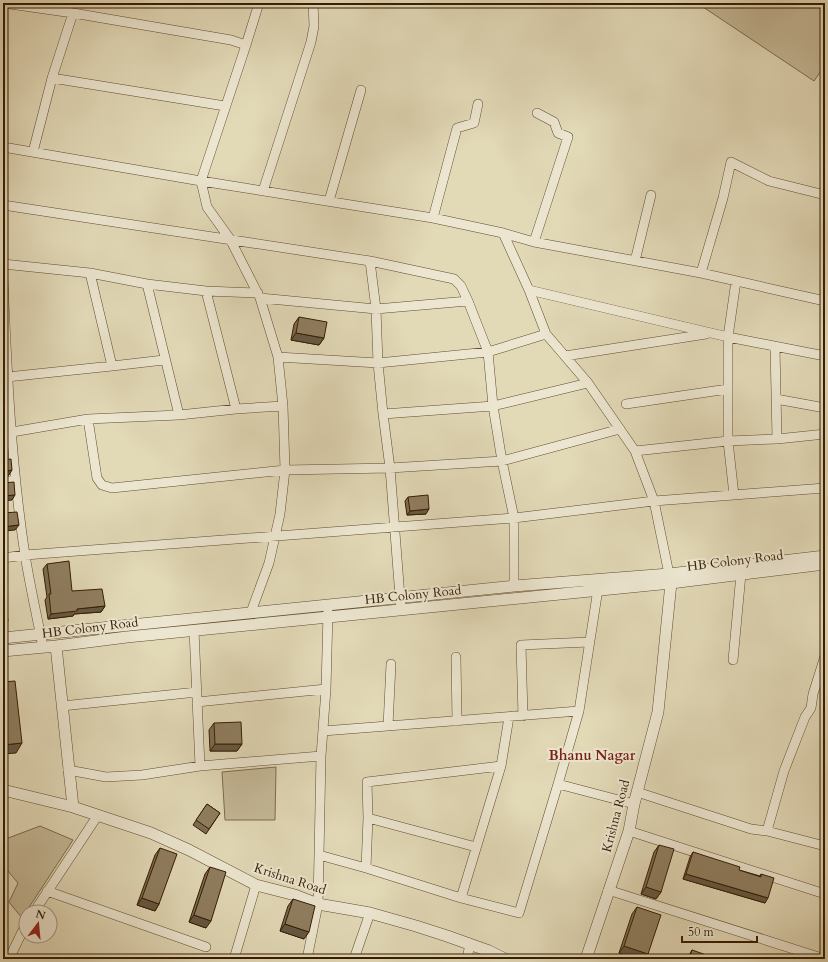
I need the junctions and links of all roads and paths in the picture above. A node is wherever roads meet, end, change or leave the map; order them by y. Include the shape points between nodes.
1 (259, 3) edge
2 (312, 3) edge
3 (3, 4) edge
4 (73, 13) junction
5 (246, 45) junction
6 (52, 78) junction
7 (361, 90) dead end
8 (478, 104) dead end
9 (225, 106) junction
10 (537, 113) dead end
11 (3, 147) edge
12 (33, 152) junction
13 (201, 181) junction
14 (263, 190) junction
15 (651, 195) dead end
16 (825, 195) edge
17 (329, 201) junction
18 (3, 205) edge
19 (433, 218) junction
20 (503, 233) junction
21 (230, 239) junction
22 (534, 242) junction
23 (370, 261) junction
24 (635, 261) junction
25 (3, 264) edge
26 (90, 273) junction
27 (700, 273) junction
28 (3, 280) edge
29 (736, 281) junction
30 (147, 284) junction
31 (529, 290) junction
32 (206, 291) junction
33 (259, 296) junction
34 (468, 300) junction
35 (825, 301) edge
36 (376, 309) junction
37 (711, 333) junction
38 (546, 334) junction
39 (728, 337) junction
40 (775, 347) junction
41 (488, 352) junction
42 (565, 356) junction
43 (825, 356) edge
44 (278, 357) junction
45 (164, 360) junction
46 (378, 363) junction
47 (112, 366) junction
48 (7, 376) junction
49 (588, 383) junction
50 (728, 390) junction
51 (776, 399) junction
52 (626, 404) dead end
53 (283, 406) junction
54 (494, 406) junction
55 (825, 408) edge
56 (236, 409) junction
57 (383, 414) junction
58 (179, 415) junction
59 (88, 419) junction
60 (620, 429) junction
61 (12, 432) junction
62 (825, 434) edge
63 (777, 439) junction
64 (728, 441) junction
65 (635, 451) junction
66 (502, 461) junction
67 (390, 468) junction
68 (284, 470) junction
69 (16, 480) junction
70 (3, 482) edge
71 (825, 488) edge
72 (734, 495) junction
73 (654, 501) junction
74 (514, 518) junction
75 (395, 528) junction
76 (275, 537) junction
77 (25, 555) junction
78 (825, 556) edge
79 (3, 558) edge
80 (825, 564) edge
81 (741, 574) junction
82 (670, 578) junction
83 (514, 586) junction
84 (598, 589) junction
85 (400, 598) junction
86 (327, 605) junction
87 (401, 610) junction
88 (251, 612) junction
89 (328, 617) junction
90 (194, 630) junction
91 (41, 635) junction
92 (3, 638) edge
93 (589, 642) junction
94 (56, 646) junction
95 (43, 647) junction
96 (3, 651) edge
97 (825, 656) edge
98 (456, 657) dead end
99 (733, 660) dead end
100 (391, 664) dead end
101 (326, 689) junction
102 (197, 692) junction
103 (197, 702) junction
104 (62, 706) junction
105 (579, 711) junction
106 (523, 716) junction
107 (509, 717) junction
108 (457, 721) junction
109 (388, 726) junction
110 (323, 731) junction
111 (322, 756) junction
112 (200, 766) junction
113 (501, 766) junction
114 (68, 770) junction
115 (558, 784) junction
116 (3, 790) edge
117 (637, 792) junction
118 (634, 804) junction
119 (73, 807) junction
120 (98, 815) junction
121 (368, 818) junction
122 (629, 831) junction
123 (767, 831) junction
124 (825, 846) edge
125 (476, 847) junction
126 (319, 855) junction
127 (366, 868) junction
128 (256, 884) junction
129 (608, 890) junction
130 (47, 891) junction
131 (825, 894) edge
132 (461, 898) junction
133 (39, 904) edge
134 (318, 904) junction
135 (370, 913) junction
136 (18, 937) edge
137 (470, 944) junction
138 (206, 947) dead end
139 (7, 955) edge
140 (234, 959) edge
141 (307, 959) edge
142 (354, 959) edge
143 (467, 959) edge
144 (505, 959) edge
145 (586, 959) edge
146 (825, 959) edge

1 - 5 street
2 - 14 street via 314,26 311,42
3 - 4 street
4 - 5 street via 231,40
4 - 6 street
5 - 9 street
6 - 9 street
6 - 12 street
7 - 17 street
8 - 19 street via 474,123 457,128
9 - 13 street
10 - 22 street via 554,122 558,133 568,137
11 - 12 street
12 - 13 street
13 - 14 street
13 - 21 street via 206,207
14 - 17 street
15 - 24 street
16 - 27 street via 769,181 730,162 723,198
17 - 19 street
18 - 21 street
19 - 20 street
20 - 22 street
20 - 31 street
21 - 23 street
21 - 33 street
22 - 24 street
23 - 34 street via 454,279
23 - 36 street
24 - 27 street
25 - 26 street
26 - 30 street
26 - 47 street
27 - 29 street
28 - 48 street
29 - 35 street
29 - 39 street
30 - 32 street
30 - 45 street
31 - 37 street
31 - 38 street
32 - 33 street
32 - 56 street
33 - 36 street
33 - 44 street
34 - 36 street
34 - 41 street
36 - 46 street
37 - 39 street
37 - 42 street
38 - 41 street
38 - 42 street
39 - 40 street
39 - 50 street
40 - 43 street
40 - 51 street
41 - 46 street
41 - 54 street
42 - 49 street
44 - 46 street
44 - 53 street
45 - 47 street
45 - 58 street
46 - 57 street
47 - 48 street
48 - 61 street
49 - 54 street
49 - 60 street
50 - 52 street
50 - 64 street
51 - 55 street
51 - 63 street
53 - 56 street
53 - 68 street
54 - 57 street
54 - 66 street
56 - 58 street
57 - 67 street
58 - 59 street
59 - 61 street
59 - 68 street via 96,478 102,485 112,488
60 - 65 street
60 - 66 street
61 - 69 street
62 - 63 street
63 - 64 street
64 - 65 street
64 - 72 street
65 - 73 street
66 - 67 street
66 - 74 street
67 - 68 street
67 - 75 street
68 - 76 street
69 - 70 street
69 - 77 street
71 - 72 street
72 - 73 street
73 - 74 street
73 - 82 street
74 - 75 street
74 - 83 street
75 - 76 street
75 - 85 street
76 - 77 street
76 - 88 street via 269,563
77 - 79 street
77 - 91 street
78 - 82 street
80 - 81 street, HB Colony Road
81 - 82 street, HB Colony Road
81 - 99 street
82 - 83 street
82 - 84 street, HB Colony Road
82 - 117 street, Krishna Road via 658,712
83 - 85 street
84 - 87 street, HB Colony Road
84 - 93 street
85 - 86 street
85 - 87 street
86 - 88 street
86 - 89 street
87 - 89 street, HB Colony Road
88 - 91 street
89 - 90 street, HB Colony Road
89 - 101 street
90 - 94 street, HB Colony Road
90 - 102 street
91 - 92 street
91 - 95 street
93 - 105 street
93 - 106 street via 521,645
94 - 95 street, HB Colony Road
94 - 104 street
95 - 96 street, HB Colony Road
97 - 123 street via 811,708 784,771
98 - 108 street
100 - 109 street
101 - 103 street
101 - 110 street
102 - 103 street
102 - 104 street
103 - 112 street
104 - 114 street
105 - 106 street
105 - 115 street
106 - 107 street
107 - 108 street
107 - 113 street
108 - 109 street
109 - 110 street
110 - 111 street
111 - 112 street
111 - 126 street
112 - 114 street via 142,775 106,777
113 - 121 street via 366,782
113 - 125 street
114 - 119 street
115 - 118 street
115 - 132 street via 519,913
116 - 119 street, Krishna Road
117 - 118 street, Krishna Road
117 - 123 street
118 - 122 street, Krishna Road
119 - 120 street, Krishna Road
120 - 128 street, Krishna Road via 189,850
120 - 130 street
121 - 125 street
121 - 127 street
122 - 129 street, Krishna Road
122 - 131 street
123 - 124 street
125 - 132 street
126 - 127 street
126 - 134 street
127 - 132 street
128 - 134 street, Krishna Road
128 - 140 street
129 - 145 street, Krishna Road
129 - 146 street
130 - 133 street
130 - 138 street
134 - 135 street, Krishna Road
134 - 141 street
135 - 137 street, Krishna Road
135 - 142 street
136 - 139 street
137 - 143 street
137 - 144 street, Krishna Road

